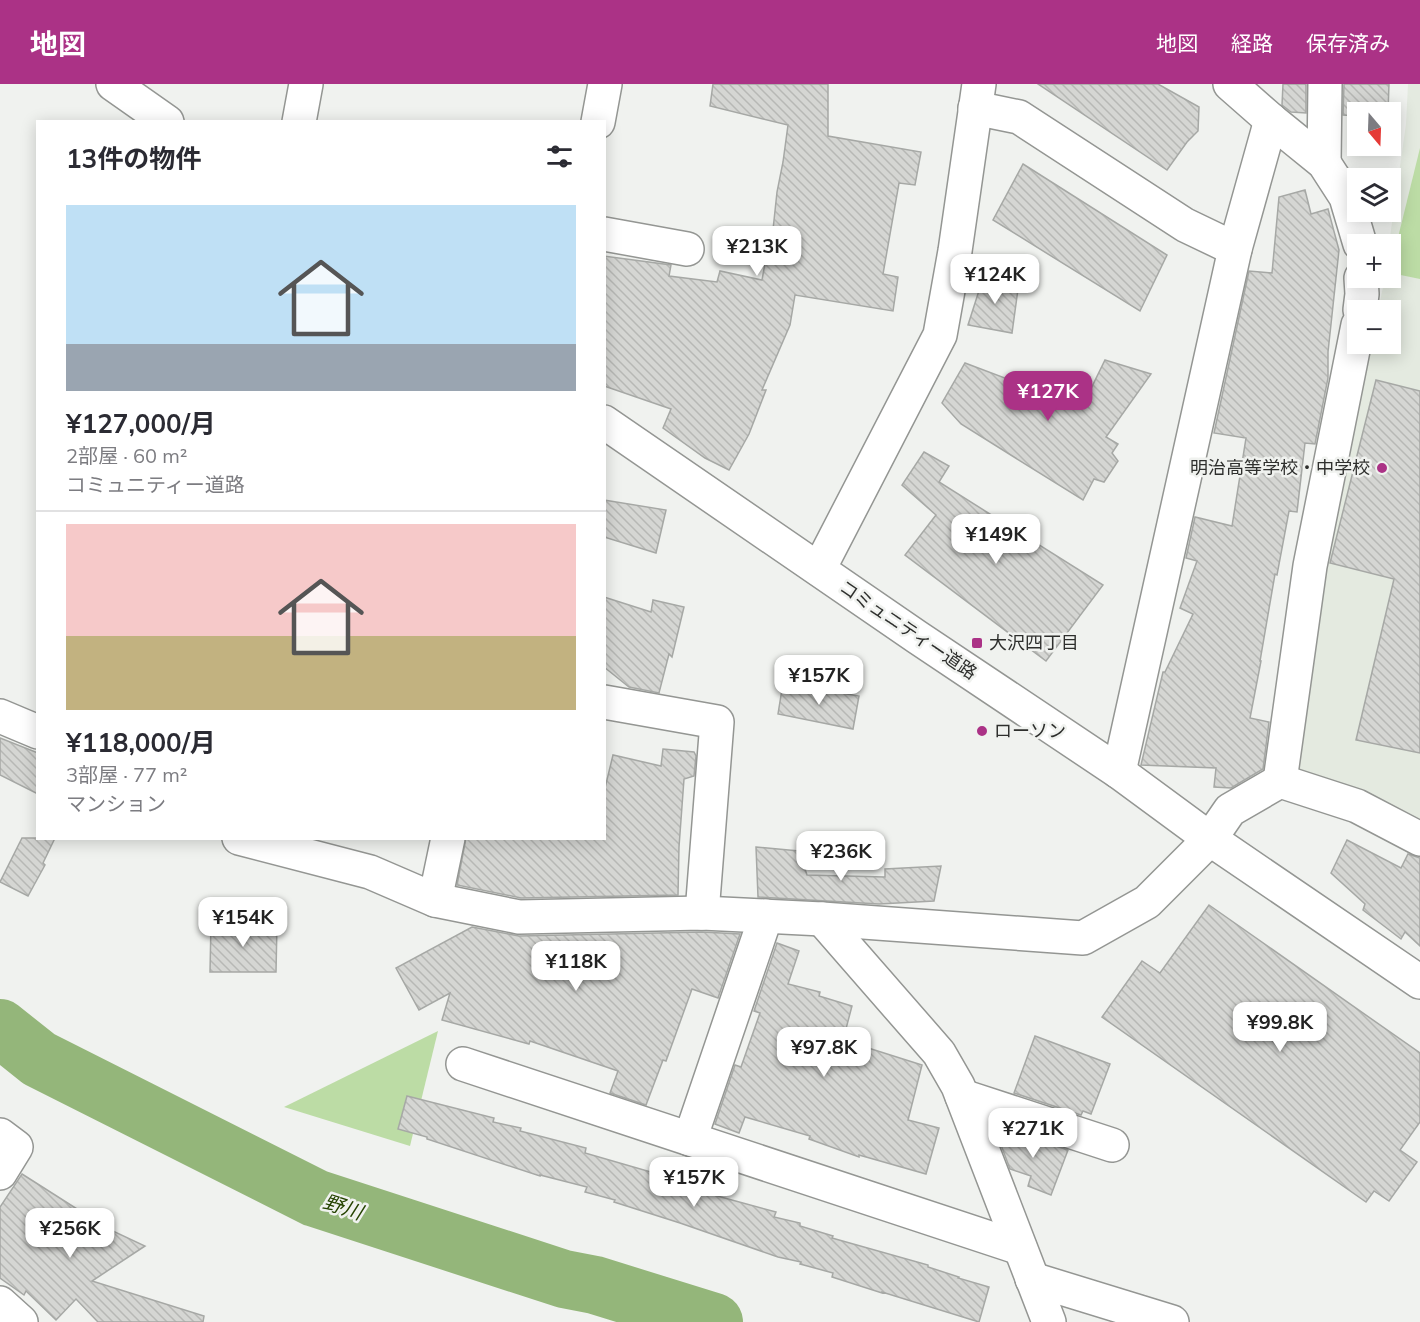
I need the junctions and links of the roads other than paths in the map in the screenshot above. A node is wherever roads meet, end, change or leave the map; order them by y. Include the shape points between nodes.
1 (113, 84) edge
2 (306, 84) edge
3 (605, 84) edge
4 (1230, 84) edge
5 (1325, 84) edge
6 (977, 96) edge
7 (164, 120) edge
8 (299, 120) edge
9 (598, 120) edge
10 (1271, 120) junction
11 (1324, 163) junction
12 (606, 234) edge
13 (1357, 234) edge
14 (687, 249) dead end
15 (1235, 249) junction
16 (1352, 354) edge
17 (606, 423) edge
18 (819, 569) junction
19 (606, 702) edge
20 (0, 716) edge
21 (36, 727) edge
22 (1119, 772) junction
23 (1280, 781) junction
24 (1210, 839) junction
25 (1420, 839) edge
26 (247, 840) edge
27 (448, 840) edge
28 (435, 900) junction
29 (702, 913) junction
30 (766, 916) junction
31 (822, 919) junction
32 (1420, 982) edge
33 (463, 1064) dead end
34 (962, 1096) junction
35 (0, 1135) edge
36 (690, 1139) junction
37 (1112, 1145) dead end
38 (0, 1173) edge
39 (1020, 1248) junction
40 (1032, 1279) junction
41 (0, 1303) edge
42 (21, 1322) edge
43 (1049, 1322) edge
44 (1172, 1322) edge

1 - 7 street
2 - 8 street
3 - 9 street
4 - 10 street
5 - 11 street
6 - 15 street via 1019,117 1185,225
6 - 18 street via 940,335
10 - 11 street
10 - 15 street
11 - 13 street via 1346,197
12 - 14 street
15 - 22 street
16 - 23 street via 1310,566
17 - 18 street, コミュニティー道路
18 - 22 street, コミュニティー道路
19 - 29 street via 717,722
20 - 21 street
22 - 24 street, コミュニティー道路
23 - 24 street via 1230,810
23 - 25 street via 1357,807
24 - 31 street via 1147,902 1083,938
24 - 32 street, コミュニティー道路
26 - 28 street via 370,872
27 - 28 street
28 - 29 street via 519,917
29 - 30 street
30 - 31 street
30 - 36 street
31 - 34 street via 939,1053
33 - 36 street
34 - 37 street
34 - 39 street
35 - 38 street via 16,1147
36 - 39 street
39 - 40 street
40 - 43 street
40 - 44 street
41 - 42 street

